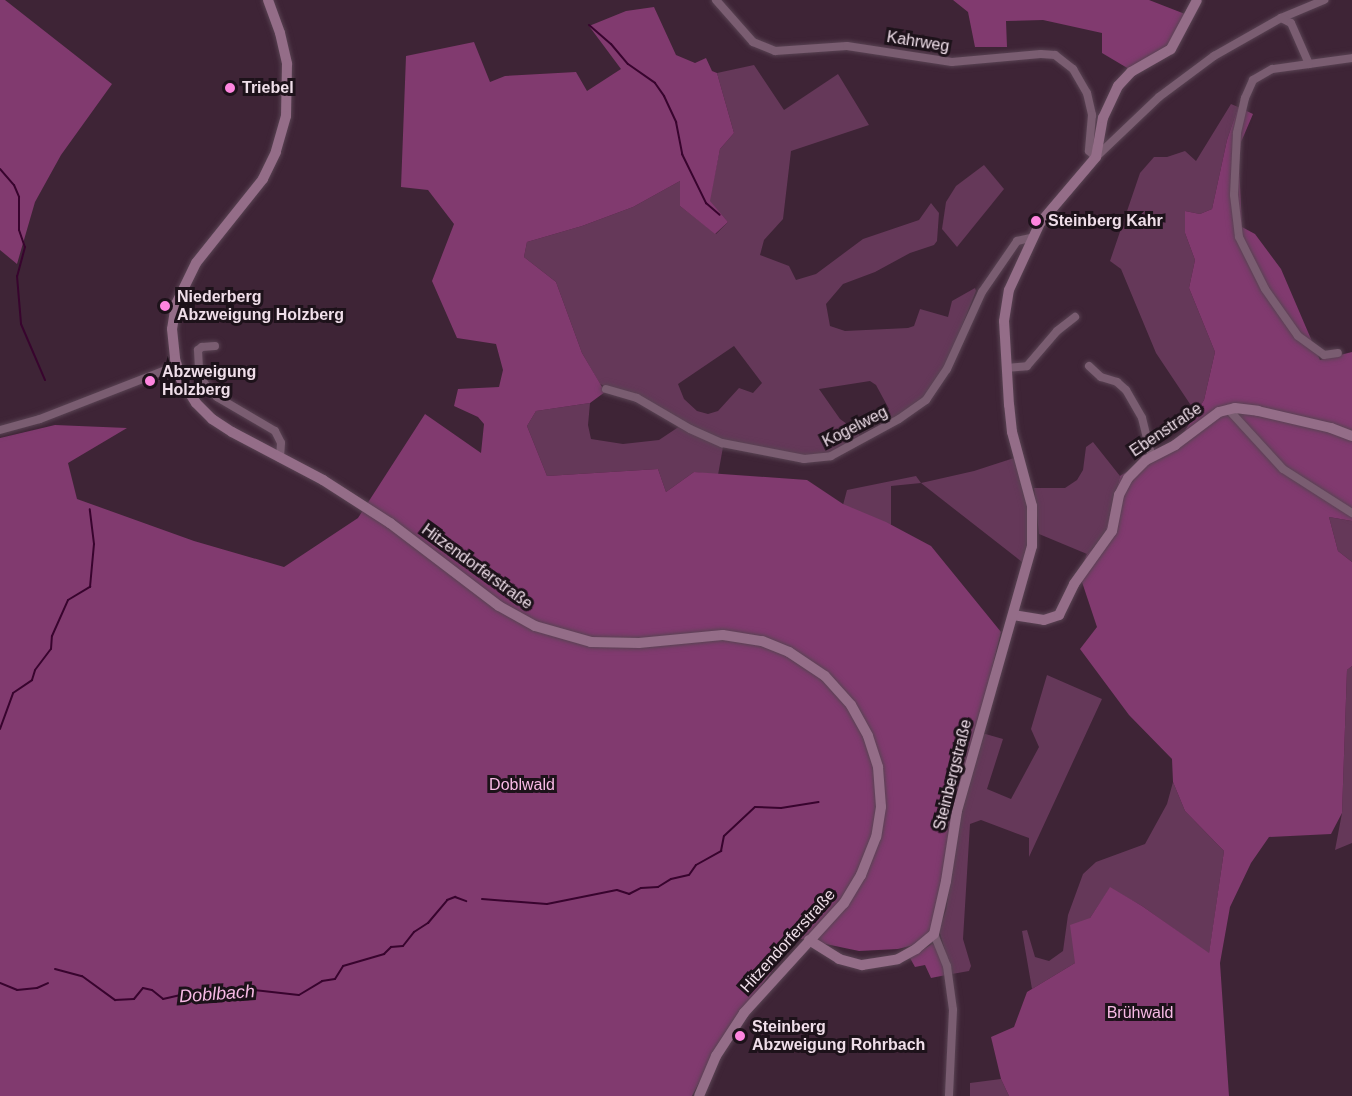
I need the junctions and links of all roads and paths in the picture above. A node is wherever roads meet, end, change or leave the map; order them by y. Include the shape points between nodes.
1 (268, 0) edge
2 (716, 0) edge
3 (1197, 0) edge
4 (1324, 0) edge
5 (1281, 18) junction
6 (1352, 58) edge
7 (1309, 64) junction
8 (1096, 157) junction
9 (1030, 238) junction
10 (1075, 317) dead end
11 (214, 346) dead end
12 (1338, 353) dead end
13 (176, 366) junction
14 (1089, 366) dead end
15 (1006, 368) junction
16 (606, 389) dead end
17 (1228, 409) junction
18 (0, 430) edge
19 (1352, 436) edge
20 (279, 458) junction
21 (1152, 458) junction
22 (1352, 513) edge
23 (1013, 615) junction
24 (934, 934) junction
25 (809, 940) junction
26 (699, 1096) edge
27 (949, 1096) edge

1 - 13 main road, Hitzendorferstraße via 287,64 284,128 263,179 208,246 180,292 172,329
2 - 8 street, Kahrweg via 753,42 775,51 847,46 952,62 1055,55 1073,69 1088,93 1092,115 1089,151
3 - 8 main road via 1171,49 1131,72 1118,86 1103,118
4 - 5 street
5 - 7 street via 1292,24
5 - 8 street via 1214,56 1168,90
6 - 7 street
7 - 12 street via 1272,69 1253,80 1237,133 1234,195 1239,237 1265,289 1298,336 1324,355
8 - 9 main road, Steinbergstraße
9 - 15 main road, Steinbergstraße via 1006,301
9 - 16 street, Kogelweg via 1017,242 982,291 933,392 899,419 831,456 804,459 722,443 638,399
10 - 15 street via 1057,331 1027,366
11 - 20 street via 198,350 204,383 217,397 275,431 281,443
13 - 18 street via 40,419
13 - 20 main road, Hitzendorferstraße via 196,403 212,419
14 - 21 street via 1126,390 1142,418
15 - 23 main road, Steinbergstraße via 1012,432 1034,517 1032,546
17 - 19 main road, Ebenstraße via 1258,411
17 - 21 main road, Ebenstraße
17 - 22 street via 1283,469
20 - 25 main road, Hitzendorferstraße via 363,505 499,606 543,629 578,640 605,643 710,635 745,638 789,652 825,676 851,705 868,736 878,767 881,807 876,837 861,875 844,903
21 - 23 main road, Ebenstraße via 1128,478 1119,495 1112,531 1074,584 1059,615 1044,620
23 - 24 main road, Steinbergstraße via 957,810
24 - 25 main road via 898,958 862,965 839,959
24 - 27 street via 947,966 952,1007
25 - 26 main road, Hitzendorferstraße via 732,1030

